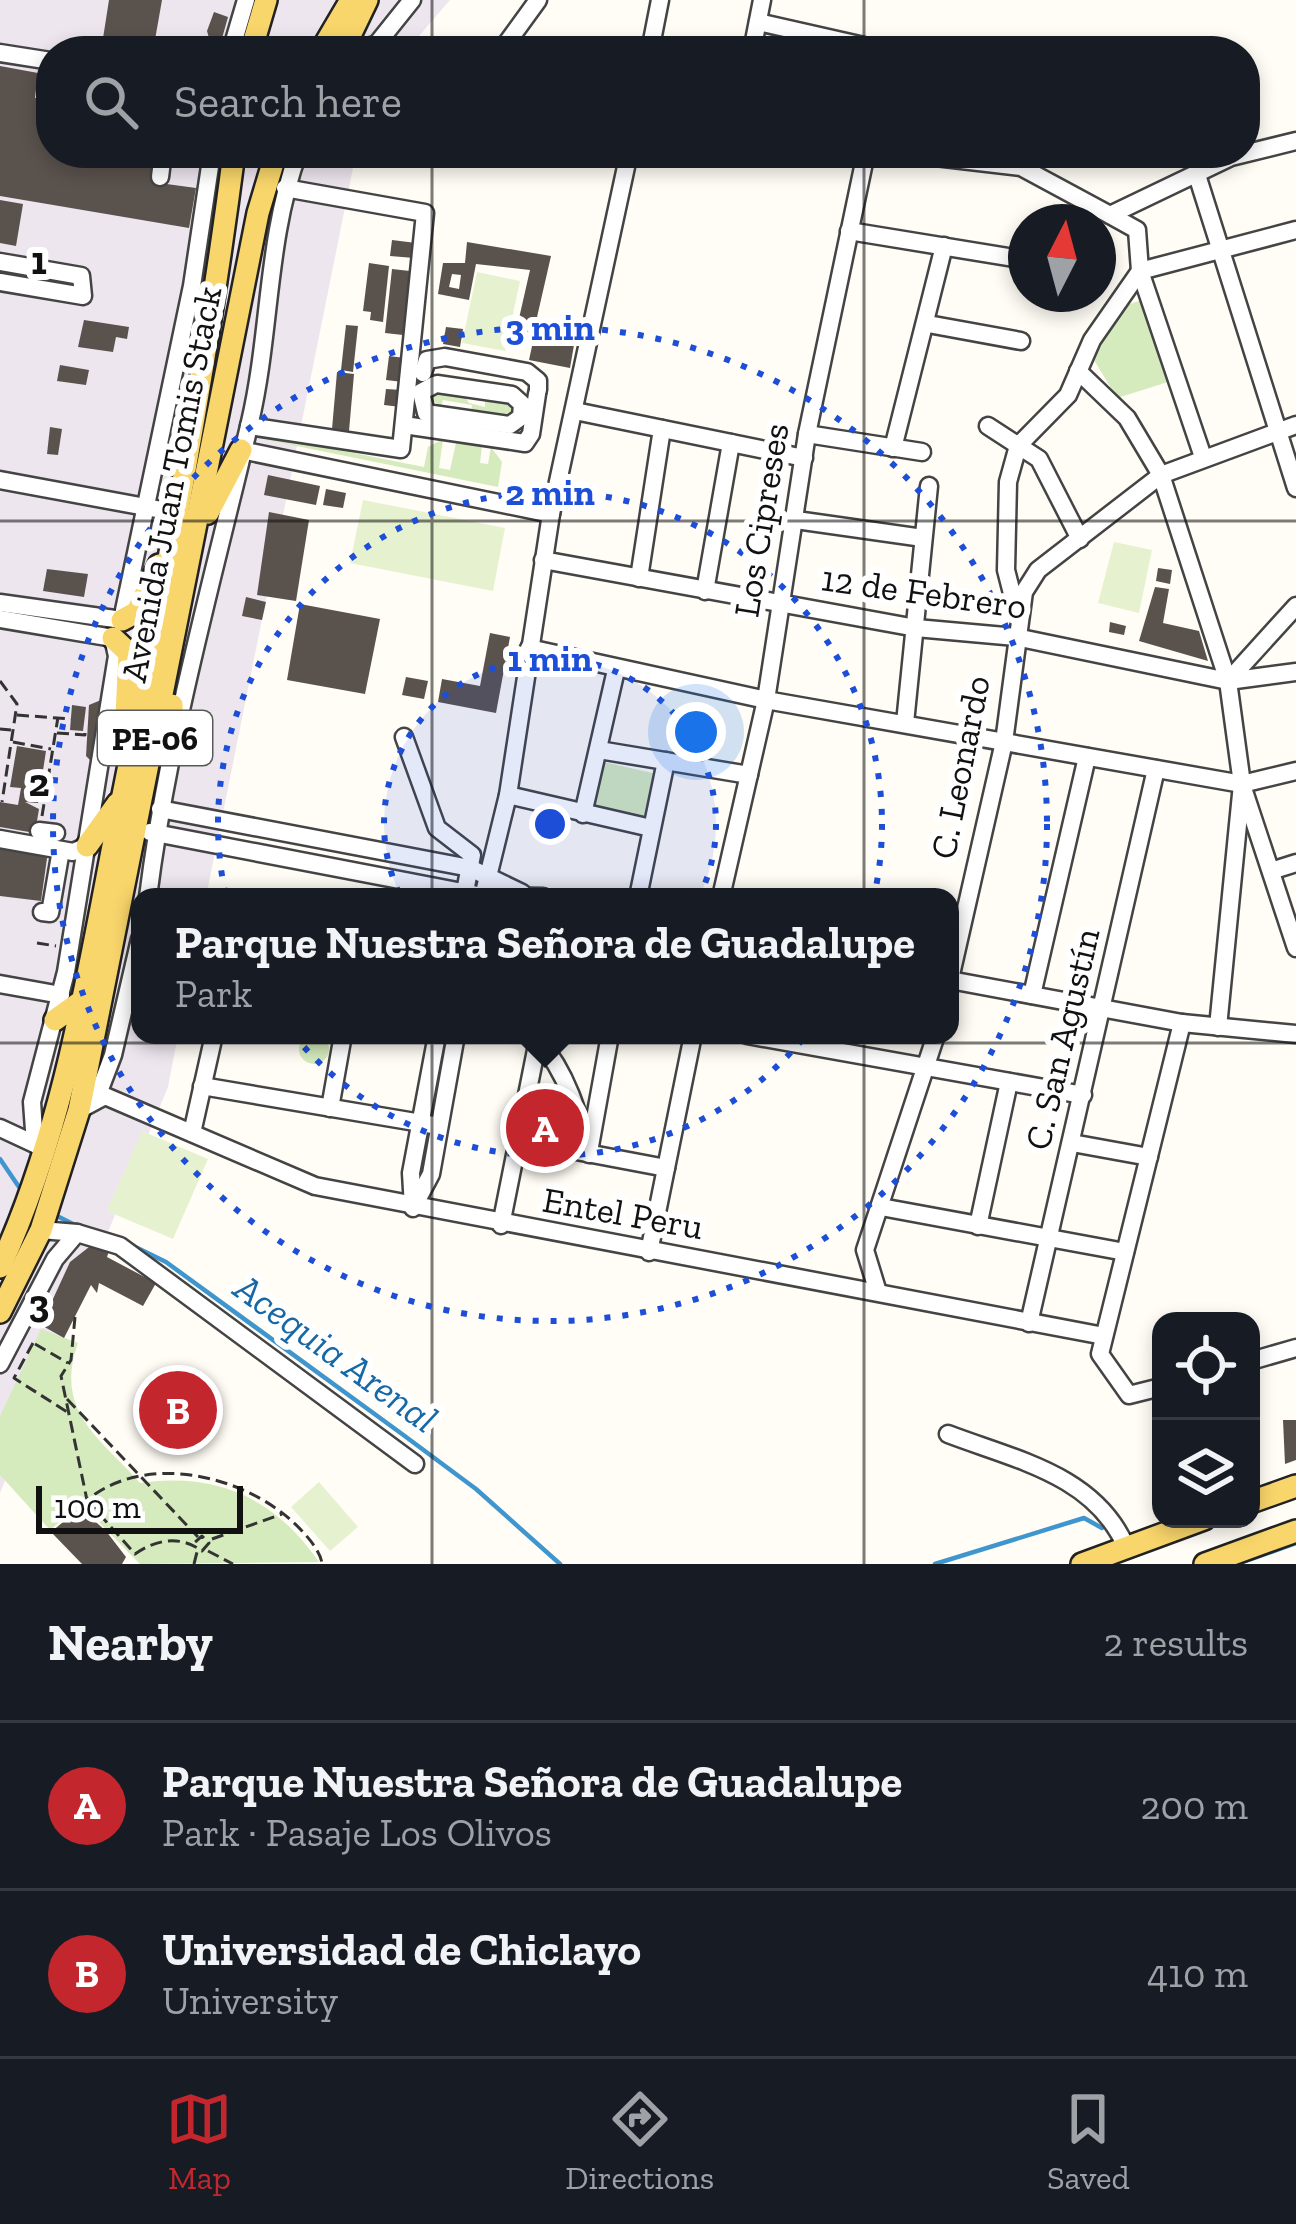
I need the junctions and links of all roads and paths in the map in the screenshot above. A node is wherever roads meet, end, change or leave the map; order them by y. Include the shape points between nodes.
1 (246, 0) edge
2 (266, 0) edge
3 (350, 0) edge
4 (367, 0) edge
5 (412, 0) edge
6 (538, 0) edge
7 (660, 0) edge
8 (762, 0) edge
9 (758, 22) junction
10 (235, 36) edge
11 (255, 36) edge
12 (330, 36) edge
13 (350, 36) edge
14 (383, 36) edge
15 (512, 36) edge
16 (653, 36) edge
17 (755, 36) edge
18 (820, 36) edge
19 (0, 53) edge
20 (36, 59) edge
21 (1296, 142) edge
22 (1260, 151) edge
23 (161, 168) edge
24 (209, 168) edge
25 (232, 168) edge
26 (272, 168) edge
27 (292, 168) edge
28 (626, 168) edge
29 (863, 168) edge
30 (1023, 168) edge
31 (1210, 168) edge
32 (1196, 175) junction
33 (160, 177) dead end
34 (285, 188) junction
35 (1090, 204) edge
36 (1116, 212) edge
37 (1116, 218) edge
38 (1296, 230) edge
39 (849, 231) junction
40 (944, 246) junction
41 (1225, 252) junction
42 (1008, 257) edge
43 (0, 262) edge
44 (1140, 271) junction
45 (0, 282) edge
46 (928, 324) junction
47 (1021, 341) dead end
48 (413, 353) junction
49 (1078, 371) junction
50 (437, 374) junction
51 (528, 392) junction
52 (575, 411) junction
53 (404, 425) junction
54 (1296, 425) edge
55 (249, 426) junction
56 (988, 426) dead end
57 (662, 429) junction
58 (1277, 431) junction
59 (807, 434) junction
60 (731, 443) junction
61 (1018, 446) junction
62 (893, 448) junction
63 (241, 450) junction
64 (922, 452) dead end
65 (1204, 457) junction
66 (804, 458) junction
67 (1161, 475) junction
68 (0, 480) edge
69 (929, 486) dead end
70 (1296, 488) edge
71 (148, 508) junction
72 (178, 513) junction
73 (551, 514) junction
74 (796, 520) junction
75 (923, 538) junction
76 (1080, 539) junction
77 (172, 543) junction
78 (543, 560) junction
79 (190, 564) junction
80 (639, 578) junction
81 (705, 591) junction
82 (0, 603) edge
83 (182, 604) junction
84 (782, 606) junction
85 (1296, 606) edge
86 (0, 619) edge
87 (916, 628) junction
88 (1017, 628) junction
89 (118, 629) junction
90 (529, 648) junction
91 (616, 670) junction
92 (1296, 672) edge
93 (1228, 680) junction
94 (0, 681) edge
95 (766, 700) junction
96 (15, 715) junction
97 (58, 718) junction
98 (71, 718) dead end
99 (86, 720) dead end
100 (904, 724) junction
101 (123, 727) junction
102 (0, 729) edge
103 (13, 731) junction
104 (55, 733) junction
105 (93, 736) junction
106 (404, 737) dead end
107 (11, 742) junction
108 (1004, 742) junction
109 (53, 749) junction
110 (599, 750) junction
111 (175, 752) junction
112 (131, 757) junction
113 (1088, 757) junction
114 (666, 761) junction
115 (1156, 769) junction
116 (1296, 771) edge
117 (749, 776) junction
118 (1242, 784) junction
119 (508, 795) junction
120 (122, 798) junction
121 (2, 802) edge
122 (160, 809) junction
123 (583, 814) junction
124 (106, 819) junction
125 (651, 829) junction
126 (146, 833) junction
127 (52, 838) junction
128 (0, 839) edge
129 (87, 846) junction
130 (1296, 863) edge
131 (479, 871) junction
132 (1270, 871) junction
133 (134, 888) edge
134 (148, 888) edge
135 (432, 888) edge
136 (476, 888) edge
137 (513, 888) edge
138 (640, 888) edge
139 (723, 888) edge
140 (131, 903) edge
141 (42, 912) dead end
142 (959, 940) edge
143 (1296, 948) edge
144 (131, 977) edge
145 (959, 981) edge
146 (0, 984) edge
147 (73, 991) junction
148 (1032, 995) junction
149 (1104, 1008) junction
150 (55, 1020) joint
151 (1182, 1022) junction
152 (1218, 1027) junction
153 (1296, 1034) edge
154 (212, 1044) edge
155 (341, 1044) edge
156 (436, 1044) edge
157 (453, 1044) edge
158 (537, 1044) edge
159 (542, 1044) edge
160 (608, 1044) edge
161 (690, 1044) edge
162 (798, 1044) edge
163 (934, 1044) edge
164 (928, 1067) junction
165 (1010, 1082) junction
166 (202, 1086) junction
167 (1083, 1095) junction
168 (88, 1104) junction
169 (330, 1108) junction
170 (430, 1124) junction
171 (0, 1128) edge
172 (192, 1133) junction
173 (518, 1140) junction
174 (1072, 1143) junction
175 (41, 1147) junction
176 (589, 1154) junction
177 (1149, 1157) junction
178 (666, 1168) junction
179 (881, 1207) junction
180 (413, 1208) junction
181 (501, 1225) junction
182 (978, 1226) junction
183 (20, 1227) edge
184 (77, 1232) junction
185 (1049, 1240) junction
186 (649, 1252) junction
187 (1125, 1252) junction
188 (0, 1267) edge
189 (877, 1289) junction
190 (0, 1312) edge
191 (75, 1317) dead end
192 (1029, 1323) junction
193 (16, 1332) junction
194 (1104, 1336) junction
195 (33, 1343) junction
196 (1296, 1348) edge
197 (1260, 1358) edge
198 (0, 1364) edge
199 (70, 1364) junction
200 (1152, 1389) edge
201 (65, 1397) junction
202 (68, 1413) junction
203 (948, 1433) dead end
204 (415, 1464) dead end
205 (140, 1478) junction
206 (1296, 1486) edge
207 (1260, 1499) edge
208 (87, 1500) junction
209 (284, 1513) junction
210 (1179, 1528) edge
211 (1296, 1531) edge
212 (198, 1537) junction
213 (208, 1540) junction
214 (194, 1543) junction
215 (1126, 1547) junction
216 (198, 1550) junction
217 (206, 1550) junction
218 (194, 1564) edge
219 (233, 1564) edge
220 (322, 1564) edge
221 (1082, 1564) edge
222 (1204, 1564) edge

1 - 10 street
2 - 11 main road
3 - 12 main road
4 - 13 main road
5 - 14 street
6 - 15 street
7 - 16 street
8 - 9 street
9 - 17 street
9 - 18 street
19 - 20 street
21 - 22 street
23 - 33 street
24 - 71 street, Avenida Juan Tomis Stack
25 - 72 main road, Avenida Juan Tomis Stack / PE-06
26 - 79 main road, Avenida Juan Tomis Stack / PE-06
27 - 34 street, Avenida Juan Tomis Stack
28 - 52 street
29 - 39 street, Los Cipreses
30 - 35 street
31 - 32 street
32 - 36 street
32 - 41 street
34 - 48 street via 424,213
34 - 55 street, Avenida Juan Tomis Stack
37 - 44 street via 1138,230
38 - 41 street
39 - 40 street
39 - 59 street, Los Cipreses
40 - 42 street
40 - 46 street
41 - 44 street
41 - 58 street
43 - 45 street via 81,276 85,284 83,296
44 - 49 street
44 - 65 street
46 - 47 street
46 - 62 street
48 - 50 street
48 - 53 street
49 - 61 street via 1068,395
49 - 67 street via 1127,418
50 - 51 street
50 - 51 street via 527,373 538,381
50 - 51 street via 423,388 426,413 510,425
51 - 53 street via 525,443
52 - 57 street
52 - 73 street
53 - 55 street via 401,449
54 - 58 street
55 - 63 street, Avenida Juan Tomis Stack
56 - 61 street
57 - 60 street
57 - 80 street
58 - 65 street
58 - 70 street
59 - 62 street
59 - 66 street, Los Cipreses
60 - 66 street
60 - 81 street
61 - 76 street via 1039,459
61 - 88 street via 1008,482 1006,570
62 - 64 street
63 - 73 street
63 - 79 main road
63 - 111 street, Avenida Juan Tomis Stack
65 - 67 street
66 - 74 street, Los Cipreses
67 - 76 street
67 - 93 street
68 - 71 street
69 - 75 street
71 - 72 street
71 - 89 street, Avenida Juan Tomis Stack
72 - 77 main road, Avenida Juan Tomis Stack / PE-06
73 - 78 street
74 - 75 street
74 - 84 street, Los Cipreses
75 - 87 street
76 - 88 street via 1038,570
77 - 89 main road via 137,612
77 - 112 main road, Avenida Juan Tomis Stack / PE-06
78 - 80 street, 12 de Febrero
78 - 90 street
79 - 83 main road, Avenida Juan Tomis Stack / PE-06
80 - 81 street, 12 de Febrero
81 - 84 street, 12 de Febrero
82 - 89 street
83 - 111 main road via 169,723
83 - 126 main road, Avenida Juan Tomis Stack / PE-06
84 - 87 street, 12 de Febrero
84 - 95 street, Los Cipreses
85 - 93 street
86 - 89 street
87 - 88 street, 12 de Febrero
87 - 100 street
88 - 93 street, 12 de Febrero
88 - 108 street, C. Leonardo
89 - 101 main road via 131,667
89 - 105 street, Avenida Juan Tomis Stack via 118,656
90 - 91 street
90 - 119 street
91 - 95 street
91 - 110 street
92 - 93 street, 12 de Febrero
93 - 118 street
94 - 96 path via 12,692
95 - 100 street
95 - 117 street, Los Cipreses
96 - 97 path
96 - 103 path
97 - 98 path
97 - 104 path
99 - 105 path
100 - 108 street
101 - 112 main road
101 - 124 main road
102 - 103 path
103 - 107 path
104 - 105 path
104 - 109 path
105 - 129 street, Avenida Juan Tomis Stack
106 - 131 street via 437,828 472,855
107 - 109 path
107 - 121 path
108 - 113 street
108 - 142 street, C. Leonardo
109 - 127 path
110 - 114 street
110 - 123 street
111 - 122 street, Avenida Juan Tomis Stack
112 - 120 main road, Avenida Juan Tomis Stack / PE-06
113 - 115 street
113 - 148 street
114 - 117 street
114 - 125 street
115 - 118 street
115 - 149 street, C. San Agustín
116 - 118 street
117 - 139 street, Los Cipreses
118 - 132 street
118 - 152 street
119 - 123 street
119 - 131 street
120 - 124 main road
120 - 147 main road, Avenida Juan Tomis Stack / PE-06
122 - 126 street, Avenida Juan Tomis Stack
122 - 131 street
123 - 125 street
124 - 129 main road
125 - 138 street
126 - 133 main road, Avenida Juan Tomis Stack / PE-06
126 - 134 street, Avenida Juan Tomis Stack
126 - 135 street
127 - 128 street
127 - 129 street
127 - 141 street via 50,913
129 - 147 street, Avenida Juan Tomis Stack
130 - 132 street
131 - 136 street
131 - 137 street
132 - 143 street
140 - 168 main road, Avenida Juan Tomis Stack / PE-06
144 - 168 street, Avenida Juan Tomis Stack via 113,1055
145 - 148 street
146 - 147 street
147 - 150 main road
147 - 175 main road, Avenida Juan Tomis Stack / PE-06
148 - 149 street
149 - 151 street
149 - 167 street, C. San Agustín
150 - 175 street via 32,1102
151 - 152 street
151 - 177 street
152 - 153 street
154 - 166 street
155 - 169 street
156 - 170 street
157 - 170 street
158 - 173 street
159 - 176 street via 562,1075
160 - 176 street
161 - 178 street
162 - 164 street
163 - 164 street
164 - 165 street
164 - 179 street
165 - 167 street
165 - 182 street
166 - 169 street
166 - 172 street
167 - 174 street, C. San Agustín
168 - 172 street, Entel Peru
168 - 183 main road, Avenida Juan Tomis Stack / PE-06
169 - 170 street
170 - 180 street via 431,1174
171 - 175 street
172 - 180 street, Entel Peru via 315,1186
173 - 176 street
173 - 181 street
174 - 177 street
174 - 185 street, C. San Agustín
175 - 183 main road, Avenida Juan Tomis Stack / PE-06
176 - 178 street
177 - 187 street
178 - 186 street
179 - 182 street
179 - 189 street via 865,1250
180 - 181 street, Entel Peru
181 - 186 street, Entel Peru
182 - 185 street
183 - 184 street
183 - 188 main road, Avenida Juan Tomis Stack / PE-06
183 - 190 main road, Avenida Juan Tomis Stack / PE-06
184 - 193 street
184 - 204 street via 144,1262
185 - 187 street
185 - 192 street, C. San Agustín
186 - 189 street, Entel Peru
187 - 194 street
189 - 192 street, Entel Peru
191 - 199 path
192 - 194 street, Entel Peru
193 - 195 path
193 - 198 street
194 - 200 street via 1100,1354 1130,1395
195 - 199 path
195 - 202 path via 14,1378
196 - 197 street
199 - 201 path via 62,1376
201 - 202 path
201 - 205 path
202 - 208 path
203 - 215 street via 1071,1481 1114,1517
205 - 208 path
205 - 209 path via 225,1480
205 - 212 path
206 - 207 main road
208 - 214 path via 135,1554 164,1540
209 - 213 path
209 - 220 path
210 - 215 main road
211 - 222 main road
212 - 213 path
212 - 214 path
213 - 217 path
214 - 216 path
215 - 221 main road
216 - 217 path
216 - 218 path
217 - 219 path

